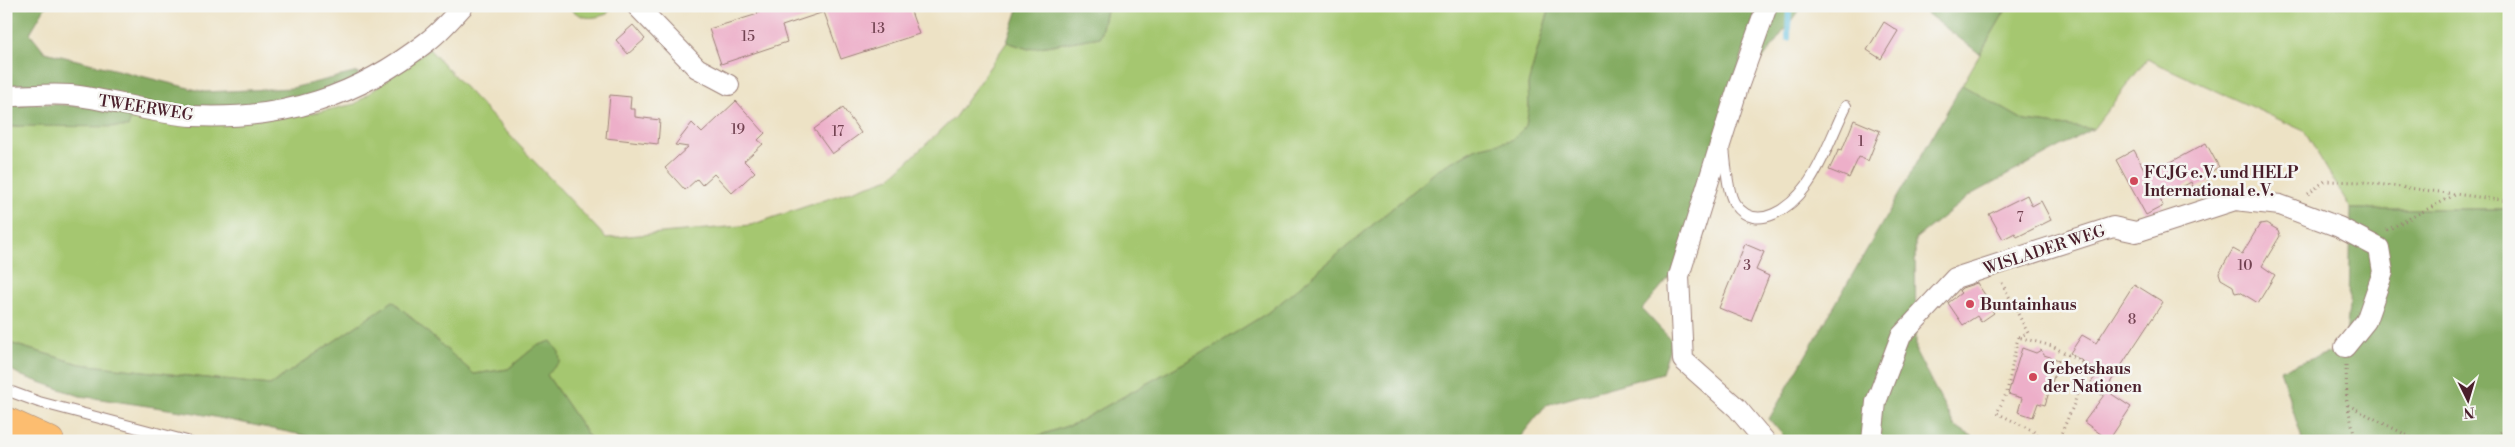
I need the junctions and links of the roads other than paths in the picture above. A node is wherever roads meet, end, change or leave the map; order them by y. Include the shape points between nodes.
1 (463, 6) edge
2 (637, 6) edge
3 (1767, 6) edge
4 (729, 85) dead end
5 (6, 96) edge
6 (1846, 106) dead end
7 (1722, 137) junction
8 (2345, 347) road end
9 (6, 390) edge
10 (6, 421) edge
11 (50, 441) edge
12 (187, 441) edge
13 (1765, 441) edge
14 (1872, 441) edge

1 - 5 street, TWEERWEG via 429,40 370,81 334,98 298,108 257,115 192,116 70,94
2 - 4 street via 698,68
3 - 7 street
6 - 7 lane via 1808,184 1791,205 1760,218 1748,216 1735,204
7 - 13 street via 1679,276 1683,360 1737,408
8 - 14 street, WISLADER WEG via 2366,321 2383,272 2378,248 2339,227 2293,209 2235,200 2136,232 2113,227 1955,278 1901,336 1876,402
9 - 12 lane via 38,402
10 - 11 highway

